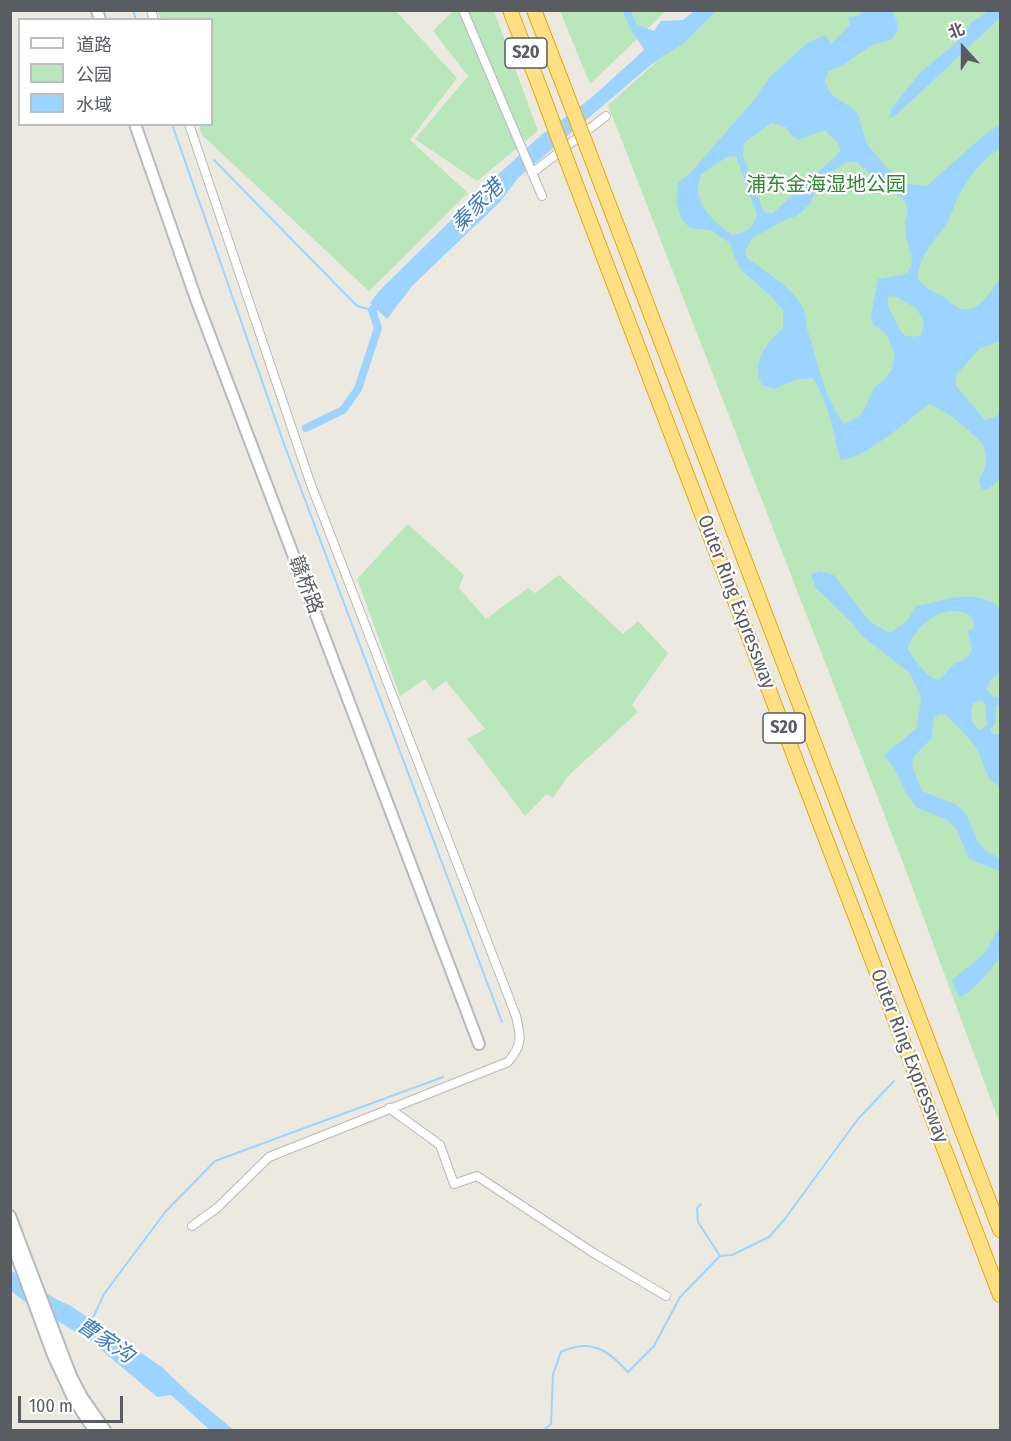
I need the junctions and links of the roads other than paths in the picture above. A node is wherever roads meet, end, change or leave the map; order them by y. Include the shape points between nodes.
1 (463, 10) edge
2 (510, 10) edge
3 (534, 10) edge
4 (606, 116) dead end
5 (136, 126) edge
6 (190, 126) edge
7 (531, 171) junction
8 (542, 196) dead end
9 (479, 1044) dead end
10 (389, 1108) junction
11 (10, 1216) edge
12 (192, 1226) dead end
13 (1000, 1230) edge
14 (15, 1243) edge
15 (1000, 1295) edge
16 (666, 1296) dead end
17 (49, 1330) junction
18 (94, 1431) edge
19 (105, 1431) edge

1 - 7 street
2 - 15 highway, Outer Ring Expressway / S20, bridge
3 - 13 highway, Outer Ring Expressway / S20, bridge
4 - 7 street
5 - 9 street, 赣桥路 via 196,298
6 - 10 street via 310,482 521,1036 519,1049 508,1062
7 - 8 street
10 - 12 street via 269,1157 217,1208
10 - 16 street via 440,1145 454,1184 477,1176
11 - 14 street
14 - 17 street
17 - 18 street via 73,1398
17 - 19 street via 82,1397

